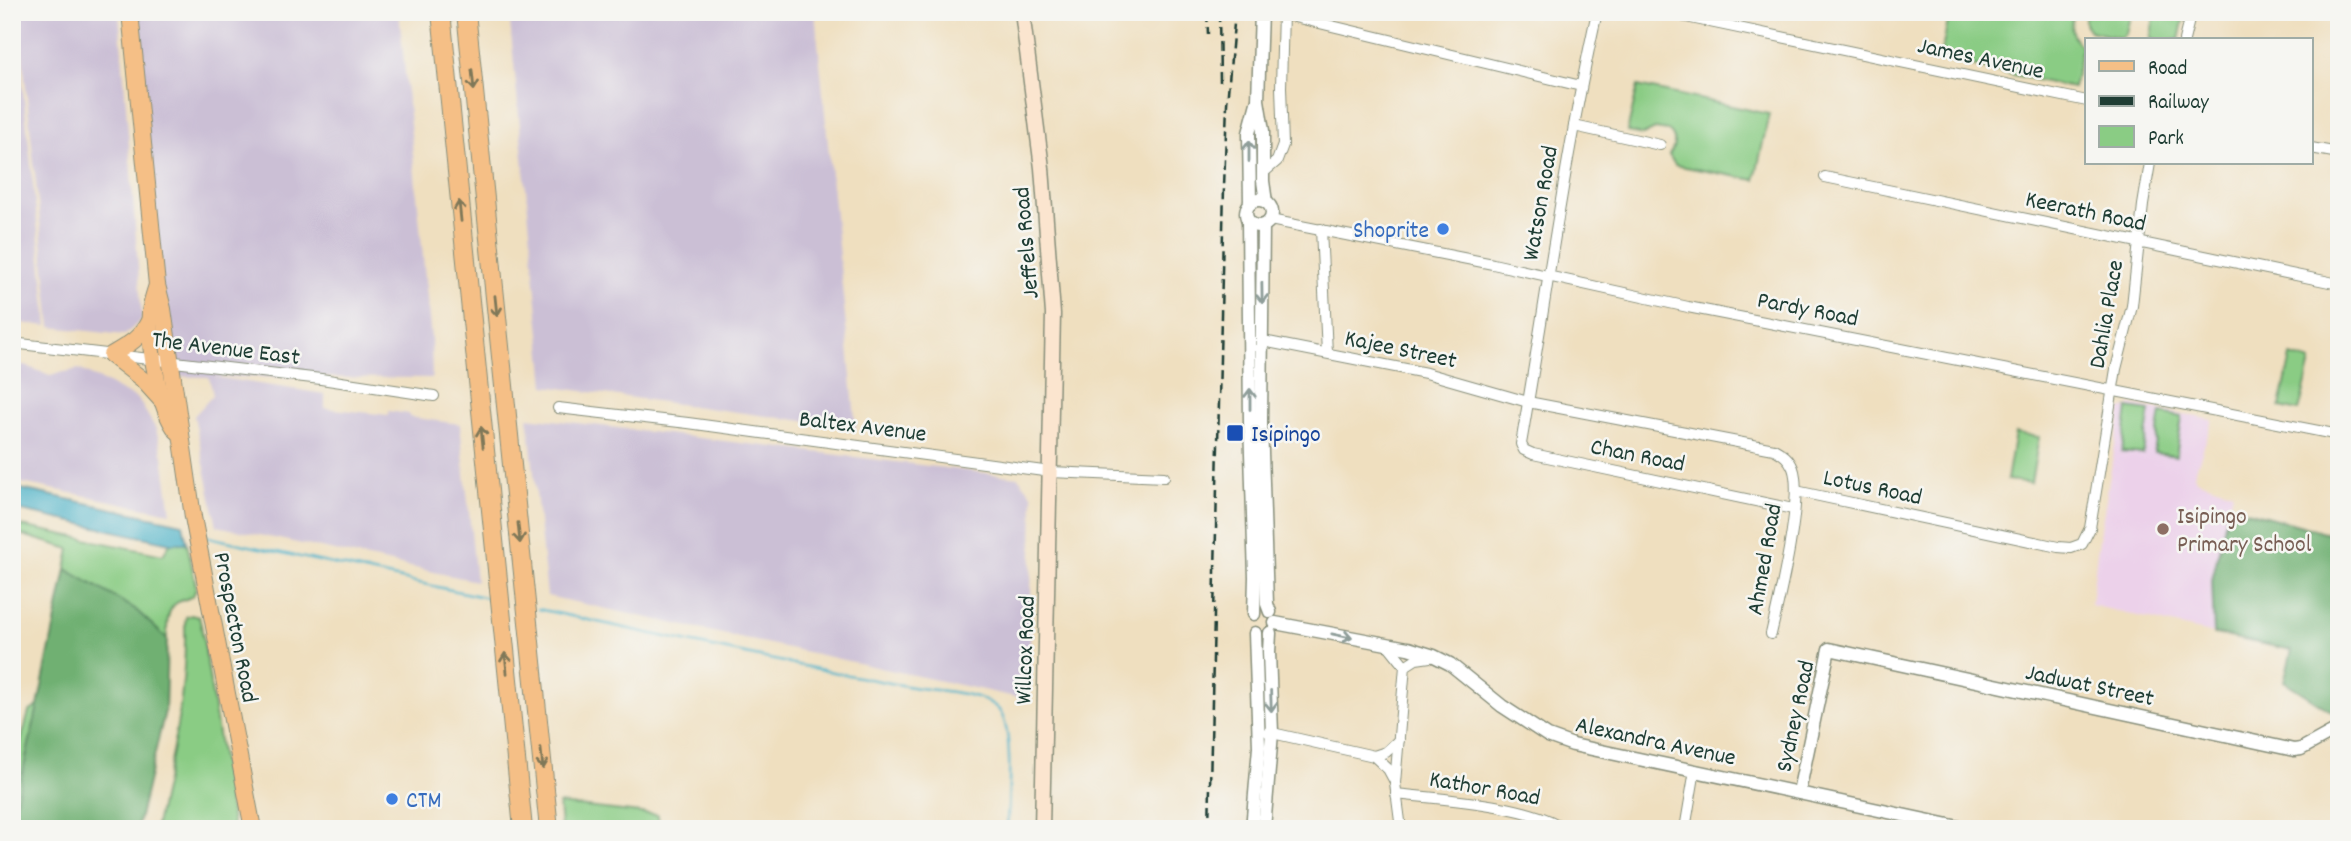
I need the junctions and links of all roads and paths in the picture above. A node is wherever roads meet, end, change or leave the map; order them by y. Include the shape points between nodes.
1 (130, 12) edge
2 (441, 12) edge
3 (466, 12) edge
4 (1022, 12) edge
5 (1261, 12) edge
6 (1597, 12) edge
7 (1662, 12) edge
8 (2190, 12) edge
9 (1282, 13) edge
10 (2184, 38) edge
11 (1581, 86) junction
12 (1258, 100) junction
13 (2085, 101) edge
14 (1574, 126) junction
15 (1660, 145) dead end
16 (2312, 148) edge
17 (1263, 152) junction
18 (2339, 153) edge
19 (1277, 161) junction
20 (2150, 164) edge
21 (1263, 173) junction
22 (1825, 177) dead end
23 (1266, 202) junction
24 (1250, 204) junction
25 (1248, 220) junction
26 (1267, 223) junction
27 (1321, 229) junction
28 (2139, 243) junction
29 (1547, 277) junction
30 (157, 285) junction
31 (2339, 285) edge
32 (149, 321) junction
33 (1263, 341) junction
34 (12, 343) edge
35 (1327, 353) junction
36 (111, 355) junction
37 (161, 360) junction
38 (2113, 390) junction
39 (434, 396) dead end
40 (1528, 402) junction
41 (164, 403) junction
42 (558, 408) dead end
43 (179, 433) junction
44 (2339, 435) edge
45 (1051, 472) junction
46 (1164, 477) dead end
47 (1796, 491) junction
48 (1794, 509) junction
49 (1254, 614) junction
50 (1272, 623) junction
51 (1255, 633) junction
52 (1771, 634) dead end
53 (1389, 646) junction
54 (1829, 649) joint
55 (1434, 656) junction
56 (1405, 666) junction
57 (2339, 728) edge
58 (1266, 732) junction
59 (1399, 740) junction
60 (1374, 756) junction
61 (1695, 770) junction
62 (1395, 783) junction
63 (1799, 792) junction
64 (1396, 794) junction
65 (253, 829) edge
66 (523, 829) edge
67 (549, 829) edge
68 (1042, 829) edge
69 (1252, 829) edge
70 (1264, 829) edge
71 (1401, 829) edge
72 (1564, 829) edge
73 (1685, 829) edge
74 (1968, 829) edge

1 - 30 main road
66 -> 2 highway
3 -> 67 highway
4 - 45 main road, Jeffels Road via 1054,314
5 - 12 street
6 - 11 street, Watson Road
7 - 13 street, James Avenue
8 - 10 street
9 - 11 street
9 - 19 street via 1284,134
11 - 14 street, Watson Road
12 - 17 street
24 -> 12 street via 1249,132
14 - 15 street
14 - 29 street, Watson Road
16 - 18 street
17 - 19 street
17 - 21 street
19 - 21 street
20 - 28 street, Dahlia Place
21 - 23 street
22 - 28 street, Keerath Road
23 - 24 street
23 - 26 street via 1271,209
24 - 25 street
25 - 26 street via 1255,225
49 -> 25 street
26 - 27 street, Pardy Road
26 -> 33 street
27 - 29 street, Pardy Road
27 - 35 street
28 - 31 street, Keerath Road
28 - 38 street, Dahlia Place via 2132,306
29 - 38 street, Pardy Road
29 - 40 street, Watson Road
30 - 32 main road
30 - 37 main road via 163,309
32 - 36 main road via 143,334
32 - 37 main road
33 - 35 street, Kajee Street
33 - 50 street via 1261,422 1267,604
34 - 36 street, The Avenue East
35 - 40 street, Kajee Street via 1426,373
36 - 37 street, The Avenue East
36 - 41 main road
37 - 39 street, The Avenue East
37 - 41 main road
37 - 43 main road via 178,410
38 - 44 street, Pardy Road
38 - 47 street, Lotus Road via 2090,528 2082,544 2071,548
40 - 47 street, Lotus Road via 1774,449 1790,460
40 - 48 street, Chan Road via 1521,444 1527,453
41 - 43 main road
42 - 45 street, Baltex Avenue
43 - 65 main road, Prospecton Road
45 - 46 street, Baltex Avenue
45 - 68 main road, Willcox Road
47 - 48 street, Ahmed Road
48 - 52 street, Ahmed Road
49 - 50 street via 1262,610
49 - 51 street via 1250,626
50 - 51 street via 1263,636
50 -> 53 street, Alexandra Avenue
50 -> 58 street
51 - 58 street
53 - 55 street, Alexandra Avenue
53 - 56 street
54 - 57 street, Jadwat Street via 2287,749 2301,749
54 - 63 street, Sydney Road
55 - 56 street
55 - 61 street, Alexandra Avenue via 1548,736
56 - 59 street
58 - 60 street
58 - 69 street
58 - 70 street
59 - 60 street
59 - 62 street
60 - 62 street
61 - 63 street, Alexandra Avenue
61 - 73 street
62 - 64 street
63 - 74 street, Alexandra Avenue
64 - 71 street
64 - 72 street, Kathor Road via 1530,814

